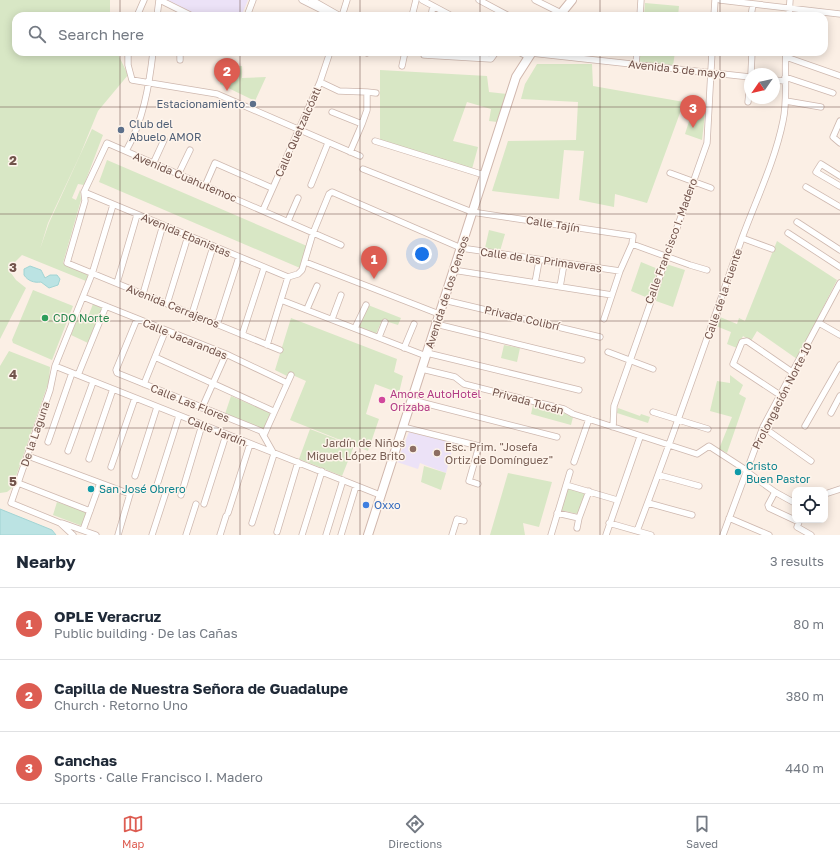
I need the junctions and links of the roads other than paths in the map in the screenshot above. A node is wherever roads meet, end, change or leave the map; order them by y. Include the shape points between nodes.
1 (144, 0) edge
2 (159, 0) edge
3 (253, 0) edge
4 (302, 0) edge
5 (312, 0) edge
6 (347, 0) edge
7 (416, 0) edge
8 (422, 0) edge
9 (479, 0) edge
10 (535, 0) edge
11 (572, 0) edge
12 (641, 0) edge
13 (715, 0) edge
14 (720, 0) edge
15 (790, 0) edge
16 (753, 4) junction
17 (433, 6) junction
18 (789, 8) junction
19 (139, 12) edge
20 (158, 12) edge
21 (180, 12) edge
22 (248, 12) edge
23 (326, 12) edge
24 (334, 12) edge
25 (342, 12) edge
26 (413, 12) edge
27 (432, 12) edge
28 (444, 12) edge
29 (502, 12) edge
30 (555, 12) edge
31 (562, 12) edge
32 (640, 12) edge
33 (714, 12) edge
34 (752, 12) edge
35 (789, 12) edge
36 (812, 12) edge
37 (828, 14) edge
38 (840, 14) edge
39 (128, 56) edge
40 (152, 56) edge
41 (180, 56) edge
42 (329, 56) edge
43 (403, 56) edge
44 (424, 56) edge
45 (493, 56) edge
46 (530, 56) edge
47 (552, 56) edge
48 (637, 56) edge
49 (712, 56) edge
50 (752, 56) edge
51 (786, 56) edge
52 (791, 56) edge
53 (180, 60) dead end
54 (636, 64) junction
55 (402, 66) dead end
56 (751, 68) edge
57 (711, 72) junction
58 (744, 76) edge
59 (840, 76) edge
60 (780, 79) edge
61 (785, 79) junction
62 (320, 82) junction
63 (149, 83) junction
64 (367, 92) junction
65 (376, 93) dead end
66 (832, 93) dead end
67 (786, 101) junction
68 (821, 107) dead end
69 (332, 112) dead end
70 (840, 120) edge
71 (362, 124) junction
72 (299, 130) junction
73 (164, 140) dead end
74 (375, 141) dead end
75 (328, 143) junction
76 (840, 143) edge
77 (190, 150) dead end
78 (126, 151) junction
79 (350, 152) junction
80 (360, 156) dead end
81 (153, 164) junction
82 (363, 169) dead end
83 (670, 173) dead end
84 (178, 175) junction
85 (484, 175) junction
86 (840, 176) edge
87 (693, 181) junction
88 (311, 185) dead end
89 (205, 186) junction
90 (840, 186) edge
91 (806, 187) dead end
92 (272, 188) junction
93 (711, 188) dead end
94 (84, 192) junction
95 (298, 198) dead end
96 (113, 204) junction
97 (840, 207) edge
98 (263, 210) junction
99 (472, 212) junction
100 (137, 215) junction
101 (288, 221) junction
102 (797, 222) dead end
103 (163, 225) junction
104 (313, 232) junction
105 (788, 233) dead end
106 (188, 236) junction
107 (742, 238) junction
108 (632, 244) junction
109 (341, 245) dead end
110 (213, 247) junction
111 (461, 248) junction
112 (772, 249) dead end
113 (840, 250) edge
114 (666, 256) junction
115 (238, 257) junction
116 (539, 261) junction
117 (305, 262) junction
118 (564, 264) junction
119 (840, 267) edge
120 (264, 268) junction
121 (454, 270) junction
122 (707, 270) dead end
123 (620, 271) junction
124 (92, 274) junction
125 (288, 277) junction
126 (117, 283) junction
127 (534, 283) junction
128 (840, 283) edge
129 (317, 286) dead end
130 (560, 287) junction
131 (143, 294) junction
132 (341, 295) dead end
133 (612, 295) junction
134 (82, 297) junction
135 (281, 300) junction
136 (444, 300) junction
137 (167, 304) junction
138 (366, 305) dead end
139 (106, 306) junction
140 (307, 309) junction
141 (192, 314) junction
142 (439, 314) junction
143 (136, 319) junction
144 (332, 319) junction
145 (604, 319) dead end
146 (385, 322) dead end
147 (819, 323) junction
148 (218, 324) junction
149 (414, 324) dead end
150 (436, 324) junction
151 (355, 328) junction
152 (165, 332) junction
153 (242, 335) junction
154 (840, 336) edge
155 (379, 337) junction
156 (600, 337) dead end
157 (267, 345) junction
158 (404, 348) junction
159 (280, 350) dead end
160 (608, 352) dead end
161 (226, 354) junction
162 (427, 355) junction
163 (155, 357) junction
164 (582, 360) dead end
165 (630, 360) junction
166 (840, 365) edge
167 (56, 367) junction
168 (422, 369) junction
169 (653, 369) dead end
170 (792, 372) junction
171 (75, 374) junction
172 (291, 375) dead end
173 (93, 382) junction
174 (287, 383) junction
175 (144, 384) junction
176 (211, 384) junction
177 (113, 389) junction
178 (579, 390) dead end
179 (780, 394) junction
180 (840, 396) edge
181 (135, 398) junction
182 (412, 400) junction
183 (157, 407) junction
184 (202, 408) junction
185 (273, 412) junction
186 (653, 412) dead end
187 (831, 413) dead end
188 (180, 416) junction
189 (589, 419) junction
190 (679, 419) junction
191 (202, 425) junction
192 (805, 426) dead end
193 (403, 427) junction
194 (763, 427) junction
195 (613, 428) junction
196 (708, 429) dead end
197 (226, 435) junction
198 (264, 435) junction
199 (557, 437) dead end
200 (640, 437) junction
201 (48, 442) dead end
202 (250, 444) junction
203 (670, 446) junction
204 (68, 451) dead end
205 (274, 454) junction
206 (28, 456) junction
207 (89, 459) dead end
208 (811, 461) dead end
209 (298, 462) junction
210 (574, 462) dead end
211 (111, 467) dead end
212 (322, 471) junction
213 (746, 471) junction
214 (570, 472) dead end
215 (659, 475) junction
216 (135, 476) dead end
217 (343, 480) junction
218 (18, 483) junction
219 (100, 483) junction
220 (478, 484) dead end
221 (566, 484) junction
222 (157, 486) dead end
223 (356, 486) junction
224 (699, 486) dead end
225 (840, 489) edge
226 (589, 491) junction
227 (166, 492) dead end
228 (775, 492) junction
229 (828, 493) edge
230 (181, 495) dead end
231 (380, 495) junction
232 (617, 500) junction
233 (792, 501) edge
234 (648, 503) junction
235 (196, 504) dead end
236 (204, 504) dead end
237 (90, 511) junction
238 (557, 513) junction
239 (692, 515) dead end
240 (579, 518) junction
241 (729, 518) junction
242 (464, 521) dead end
243 (60, 523) junction
244 (252, 523) dead end
245 (609, 523) junction
246 (577, 528) dead end
247 (83, 530) junction
248 (637, 531) junction
249 (277, 532) dead end
250 (73, 535) edge
251 (96, 535) edge
252 (118, 535) edge
253 (152, 535) edge
254 (186, 535) edge
255 (220, 535) edge
256 (302, 535) edge
257 (326, 535) edge
258 (341, 535) edge
259 (368, 535) edge
260 (452, 535) edge
261 (551, 535) edge
262 (606, 535) edge
263 (651, 535) edge
264 (724, 535) edge
265 (769, 535) edge
266 (811, 535) edge

1 - 19 street
2 - 20 street
2 - 21 street
3 - 22 street
4 - 23 street
5 - 24 street
6 - 25 street
7 - 26 street
8 - 17 street
9 - 29 street
10 - 30 street
11 - 31 street
12 - 32 street
13 - 33 street
14 - 16 street
15 - 18 street
16 - 18 street
16 - 34 street
17 - 27 street
17 - 28 street
18 - 35 street
18 - 36 street
37 - 38 street
39 - 63 street via 132,80
40 - 63 street
41 - 53 street
42 - 62 street, Calle Quetzalcóatl
43 - 55 street
44 - 45 street via 491,59
46 - 85 street, Avenida de los Censos via 516,77
47 - 54 street, Avenida 5 de mayo
48 - 54 street
49 - 57 street, Calle Francisco I. Madero
50 - 56 street
51 - 61 street, Calle de la Fuente
52 - 59 street
54 - 57 street, Avenida 5 de mayo
57 - 58 street, Avenida 5 de mayo
57 - 87 street, Calle Francisco I. Madero via 706,143
60 - 61 street
61 - 66 street
61 - 67 street, Calle de la Fuente
62 - 64 street via 339,91
62 - 72 street, Calle Quetzalcóatl
63 - 72 street via 217,94
63 - 78 street via 137,128
64 - 65 street
64 - 71 street via 367,110
67 - 68 street
67 - 107 street, Calle de la Fuente via 778,143
69 - 71 street
70 - 76 street via 833,137
71 - 79 street
72 - 75 street
72 - 92 street, Calle Quetzalcóatl
73 - 81 street
74 - 85 street
75 - 79 street
75 - 88 street
77 - 84 street
78 - 81 street, Avenida Cuahutemoc
78 - 94 street, Avenida Cuahutemoc via 106,143
79 - 80 street
81 - 84 street, Avenida Cuahutemoc
82 - 99 street, Calle Tajín
83 - 87 street
84 - 89 street, Avenida Cuahutemoc
85 - 99 street, Avenida de los Censos
86 - 90 street via 821,164 816,172
87 - 93 street
87 - 114 street, Calle Francisco I. Madero
89 - 92 street via 215,163
89 - 98 street, Avenida Cuahutemoc
91 - 97 street
92 - 98 street, Calle Quetzalcóatl
94 - 96 street, Avenida Ebanistas
94 - 124 street, Avenida Cerrajeros via 85,201 67,263
95 - 101 street
96 - 100 street, Avenida Ebanistas
96 - 124 street, De la Laguna
98 - 101 street, Avenida Cuahutemoc
99 - 108 street, Calle Tajín via 634,237
99 - 111 street, Avenida de los Censos
100 - 103 street, Avenida Ebanistas
100 - 126 street
101 - 104 street, Avenida Cuahutemoc
102 - 113 street
103 - 106 street, Avenida Ebanistas
103 - 131 street
104 - 109 street, Avenida Cuahutemoc
104 - 111 street, Calle de las Primaveras via 330,193
104 - 117 street
105 - 119 street
106 - 110 street, Avenida Ebanistas
106 - 137 street
107 - 112 street
107 - 190 street, Calle de la Fuente
108 - 114 street
108 - 123 street
110 - 115 street, Avenida Ebanistas
110 - 141 street
111 - 116 street, Calle de las Primaveras
111 - 121 street, Avenida de los Censos
114 - 122 street
114 - 165 street, Calle Francisco I. Madero
115 - 120 street, Avenida Ebanistas
115 - 148 street
116 - 118 street, Calle de las Primaveras
116 - 127 street
117 - 125 street via 300,272
117 - 142 street
118 - 123 street, Calle de las Primaveras
118 - 130 street
120 - 125 street, Avenida Ebanistas
120 - 153 street
121 - 127 street
121 - 136 street, Avenida de los Censos
123 - 133 street
124 - 126 street, Avenida Cerrajeros
124 - 134 street, De la Laguna
125 - 135 street
126 - 131 street, Avenida Cerrajeros
127 - 130 street
128 - 147 street, Prolongación Norte 10
129 - 140 street
130 - 133 street
131 - 137 street, Avenida Cerrajeros
132 - 144 street
133 - 145 street
134 - 139 street, Calle Jacarandas
134 - 167 street, De la Laguna
135 - 140 street
135 - 157 street
136 - 142 street, Avenida de los Censos
136 - 156 street, Privada Colibrí
137 - 141 street, Avenida Cerrajeros
138 - 151 street
139 - 143 street, Calle Jacarandas
139 - 171 street
140 - 144 street
141 - 148 street, Avenida Cerrajeros
142 - 150 street, Avenida de los Censos
143 - 152 street, Calle Jacarandas
143 - 175 street, Calle Las Flores via 116,372
144 - 151 street
146 - 155 street
147 - 154 street
147 - 170 street, Prolongación Norte 10
148 - 153 street, Avenida Cerrajeros
149 - 158 street
150 - 162 street, Avenida de los Censos
150 - 164 street
151 - 155 street
152 - 161 street, Calle Jacarandas
152 - 163 street
153 - 157 street, Avenida Cerrajeros
155 - 158 street
157 - 159 street, Avenida Cerrajeros
158 - 162 street
160 - 165 street
161 - 174 street, Calle Jacarandas
161 - 176 street
162 - 168 street, Avenida de los Censos
162 - 178 street
163 - 175 street
163 - 176 street
165 - 169 street
165 - 195 street, Calle Francisco I. Madero via 614,406
166 - 192 street
167 - 171 street, Calle Jardín
167 - 206 street, De la Laguna
168 - 182 street, Avenida de los Censos
168 - 189 street, Privada Tucán via 455,377 464,384 564,409
170 - 179 street, Prolongación Norte 10
170 - 179 street via 747,341 742,342 733,364
171 - 173 street, Calle Jardín
171 - 201 street
172 - 174 street
173 - 177 street, Calle Jardín
173 - 204 street
174 - 185 street
175 - 184 street, Calle Las Flores
176 - 184 street
176 - 185 street
177 - 181 street, Calle Jardín
177 - 207 street
179 - 194 street, Prolongación Norte 10
180 - 187 street
181 - 183 street, Calle Jardín
181 - 211 street
182 - 193 street, Avenida de los Censos
182 - 199 street
183 - 188 street, Calle Jardín
183 - 216 street
184 - 198 street, Calle Las Flores
185 - 198 street
186 - 190 street
188 - 191 street, Calle Jardín
188 - 222 street
189 - 195 street, Privada Tucán
189 - 210 street
190 - 196 street
190 - 203 street, Calle de la Fuente
191 - 197 street, Calle Jardín
191 - 230 street
193 - 220 street via 479,446 469,481
193 - 231 street, Avenida de los Censos
194 - 208 street
194 - 213 street, Prolongación Norte 10
195 - 200 street, Privada Tucán
197 - 202 street, Calle Jardín
197 - 236 street
198 - 205 street
200 - 203 street, Privada Tucán
200 - 232 street
202 - 205 street, Calle Jardín
202 - 255 street
203 - 213 street, Privada Tucán via 697,454 710,446
203 - 215 street, Calle de la Fuente
205 - 209 street, Calle Jardín
205 - 244 street
206 - 218 street, De la Laguna
206 - 219 street
209 - 212 street, Calle Jardín
209 - 249 street
212 - 217 street, Calle Jardín
212 - 256 street
213 - 228 street
213 - 241 street, Prolongación Norte 10
214 - 221 street
215 - 224 street
215 - 234 street, Calle de la Fuente
217 - 223 street, Calle Jardín
217 - 257 street
218 - 237 street
218 - 243 street, De la Laguna via 11,502
219 - 237 street
219 - 252 street via 130,494
221 - 226 street
221 - 238 street
223 - 231 street, Calle Jardín
223 - 258 street
225 - 229 street
226 - 232 street
226 - 240 street
227 - 253 street
228 - 233 street
228 - 266 street via 768,507 799,522 797,527
231 - 259 street, Avenida de los Censos
232 - 245 street
234 - 239 street
234 - 248 street, Calle de la Fuente
235 - 254 street
237 - 247 street
238 - 240 street
238 - 261 street
240 - 246 street
241 - 264 street, Prolongación Norte 10
241 - 265 street
242 - 260 street via 457,519
243 - 247 street
243 - 250 street, De la Laguna
245 - 248 street
245 - 262 street
247 - 251 street
248 - 263 street

